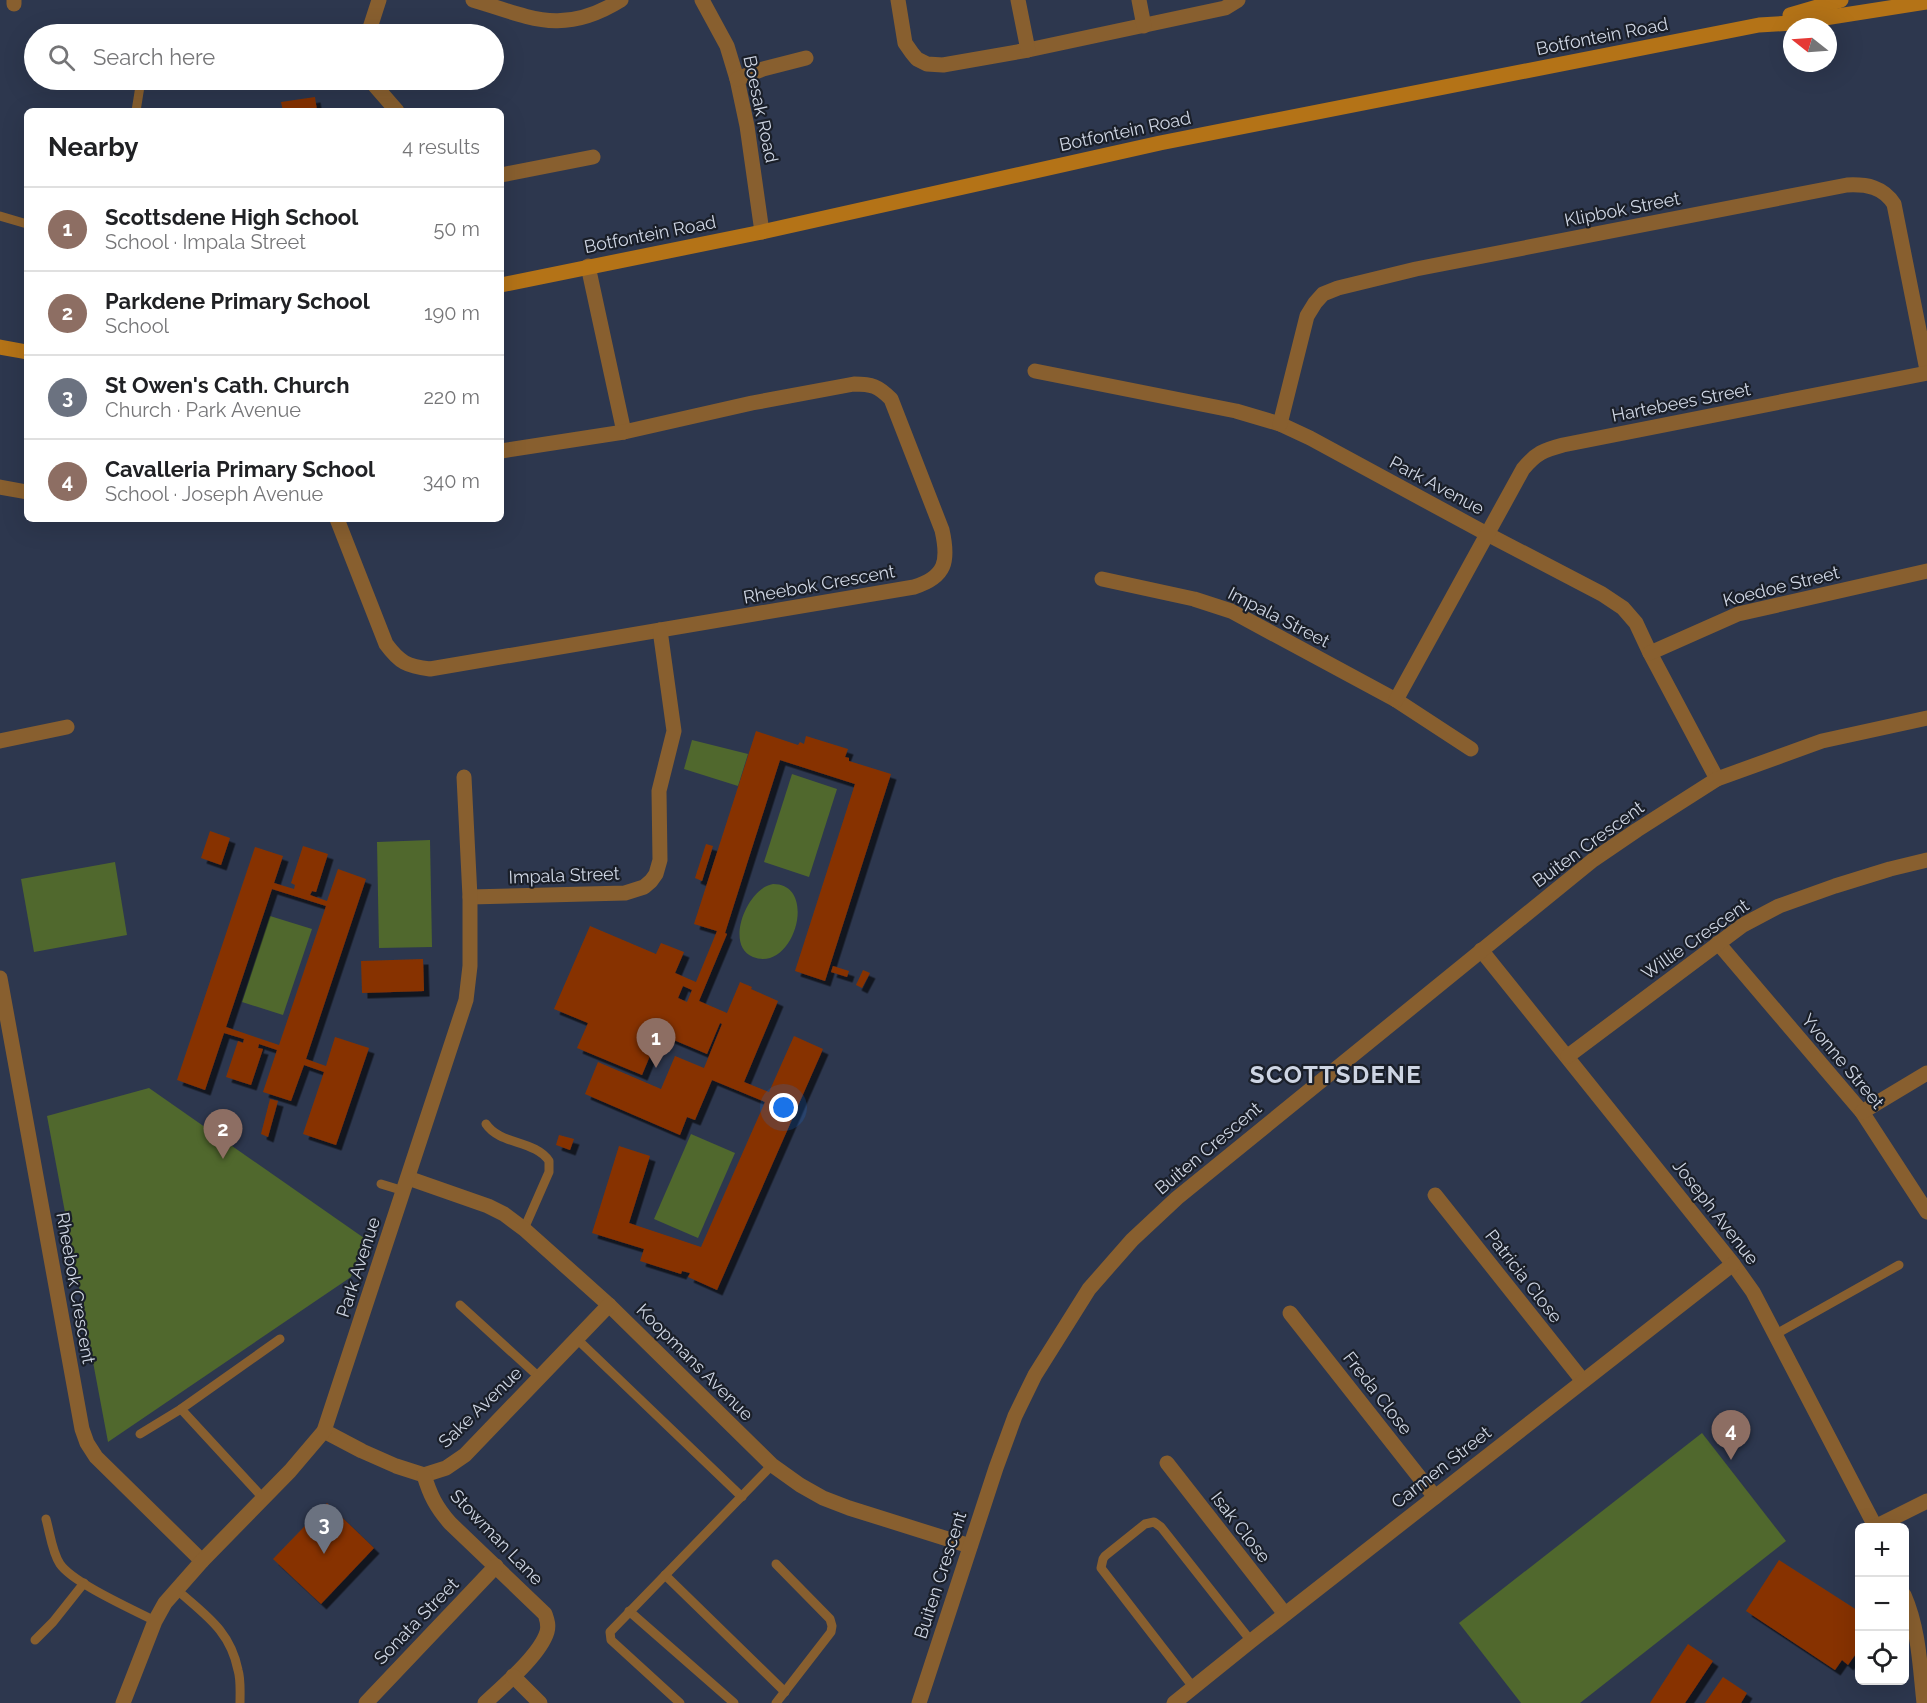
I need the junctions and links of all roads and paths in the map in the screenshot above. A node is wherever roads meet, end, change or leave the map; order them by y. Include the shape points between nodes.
1 (379, 0) edge
2 (473, 0) edge
3 (621, 0) edge
4 (702, 0) edge
5 (897, 0) edge
6 (1018, 0) edge
7 (1139, 0) edge
8 (1238, 0) edge
9 (1841, 0) edge
10 (1927, 3) edge
11 (371, 24) edge
12 (1759, 25) junction
13 (1144, 26) junction
14 (1028, 50) junction
15 (806, 58) dead end
16 (737, 79) junction
17 (139, 90) edge
18 (379, 90) edge
19 (136, 108) edge
20 (394, 108) edge
21 (593, 157) dead end
22 (504, 174) edge
23 (0, 216) edge
24 (24, 223) edge
25 (762, 232) junction
26 (588, 267) junction
27 (504, 284) edge
28 (0, 346) edge
29 (24, 351) edge
30 (1035, 370) dead end
31 (1927, 372) edge
32 (1280, 424) junction
33 (624, 432) junction
34 (504, 451) edge
35 (0, 487) edge
36 (24, 491) edge
37 (338, 522) edge
38 (1487, 534) junction
39 (1927, 572) edge
40 (1102, 579) dead end
41 (660, 630) junction
42 (1650, 653) junction
43 (1396, 700) junction
44 (1927, 718) edge
45 (67, 727) dead end
46 (0, 741) edge
47 (1471, 749) dead end
48 (465, 777) dead end
49 (1717, 779) junction
50 (1927, 860) edge
51 (470, 897) junction
52 (1718, 943) junction
53 (1481, 950) junction
54 (0, 978) edge
55 (1568, 1056) junction
56 (1927, 1073) edge
57 (1862, 1112) junction
58 (486, 1124) dead end
59 (531, 1138) dead end
60 (540, 1152) junction
61 (381, 1184) dead end
62 (406, 1185) junction
63 (1435, 1195) dead end
64 (1927, 1212) edge
65 (525, 1229) junction
66 (1733, 1264) junction
67 (1899, 1265) dead end
68 (460, 1305) dead end
69 (609, 1305) junction
70 (1290, 1313) dead end
71 (1776, 1334) junction
72 (280, 1339) dead end
73 (578, 1340) junction
74 (538, 1377) junction
75 (1583, 1381) junction
76 (181, 1409) junction
77 (324, 1431) junction
78 (140, 1434) dead end
79 (1167, 1463) dead end
80 (772, 1465) junction
81 (424, 1474) junction
82 (742, 1497) junction
83 (1436, 1497) junction
84 (263, 1498) junction
85 (1927, 1501) edge
86 (46, 1519) dead end
87 (1874, 1523) edge
88 (1884, 1523) edge
89 (970, 1546) junction
90 (202, 1561) junction
91 (776, 1564) dead end
92 (496, 1566) junction
93 (665, 1575) junction
94 (84, 1583) junction
95 (176, 1589) junction
96 (1909, 1608) edge
97 (629, 1611) junction
98 (1285, 1614) junction
99 (155, 1621) junction
100 (35, 1640) dead end
101 (1251, 1641) junction
102 (513, 1676) junction
103 (1193, 1687) junction
104 (785, 1692) junction
105 (123, 1703) edge
106 (240, 1703) edge
107 (366, 1703) edge
108 (485, 1703) edge
109 (540, 1703) edge
110 (680, 1703) edge
111 (734, 1703) edge
112 (776, 1703) edge
113 (919, 1703) edge
114 (1174, 1703) edge
115 (1924, 1703) edge

1 - 11 street
2 - 3 street via 555,22 605,10
4 - 16 street, Boesak Road via 727,46
5 - 14 street via 905,43 927,64 943,65
6 - 14 street
7 - 13 street
8 - 13 street via 1225,8
9 - 12 main road, Botfontein Road
10 - 12 main road, Botfontein Road
12 - 25 main road, Botfontein Road via 1161,143
13 - 14 street
15 - 16 street
16 - 25 street, Boesak Road
17 - 19 lane
18 - 20 street
21 - 22 street
23 - 24 lane
25 - 26 main road, Botfontein Road
26 - 27 main road, Botfontein Road
26 - 33 street
28 - 29 main road
30 - 32 street, Park Avenue via 1236,411
31 - 32 street, Klipbok Street via 1894,204 1888,195 1871,186 1847,185 1428,267 1330,291 1323,294 1307,316
31 - 38 street, Hartebees Street via 1543,451 1523,469
32 - 38 street, Park Avenue
33 - 34 street, Rheebok Crescent
33 - 41 street, Rheebok Crescent via 763,401 871,384 891,399 947,549 939,574 914,588
35 - 36 street
37 - 41 street, Rheebok Crescent via 386,644 396,659 411,666 430,669
38 - 42 street, Park Avenue via 1623,608 1636,623
38 - 43 street
39 - 42 street, Koedoe Street via 1738,614
40 - 43 street, Impala Street via 1231,611
41 - 51 street, Impala Street via 674,731 659,791 660,860 656,874 644,887 625,893
42 - 49 street, Park Avenue
43 - 47 street, Impala Street
44 - 49 street, Buiten Crescent via 1822,741
45 - 46 street
48 - 51 street, Park Avenue
49 - 53 street, Buiten Crescent via 1593,860
50 - 52 street, Willie Crescent via 1779,906
51 - 62 street, Park Avenue via 466,1000
52 - 55 street, Willie Crescent
52 - 57 street, Yvonne Street
53 - 55 street, Joseph Avenue
53 - 89 street, Buiten Crescent via 1177,1198 1132,1240 1089,1289 1015,1416
54 - 90 street, Rheebok Crescent via 82,1429 96,1457
55 - 66 street, Joseph Avenue
56 - 57 street
57 - 64 street, Yvonne Street
58 - 60 lane via 497,1134
59 - 60 lane
60 - 65 lane via 549,1161 549,1172
61 - 62 lane
62 - 65 street, Koopmans Avenue via 488,1206
62 - 77 street, Park Avenue
63 - 75 street, Patricia Close
65 - 69 street, Koopmans Avenue
66 - 71 street, Joseph Avenue via 1754,1292
66 - 75 street, Carmen Street
67 - 71 lane
68 - 74 lane
69 - 73 street, Sake Avenue
69 - 80 street, Koopmans Avenue
70 - 83 street, Freda Close
71 - 87 street, Joseph Avenue
72 - 76 lane
73 - 74 street, Sake Avenue
73 - 82 lane
74 - 81 street, Sake Avenue via 465,1455 446,1468
75 - 83 street, Carmen Street
76 - 78 lane
76 - 84 lane
77 - 81 street via 379,1458
77 - 84 street, Park Avenue
79 - 98 street, Isak Close
80 - 82 lane
80 - 89 street, Koopmans Avenue via 800,1485 849,1509
81 - 92 street, Stowman Lane via 437,1508
82 - 93 lane
83 - 98 street, Carmen Street
84 - 90 street, Park Avenue
85 - 88 street
86 - 94 lane via 58,1561
89 - 113 street, Buiten Crescent
90 - 95 street, Park Avenue
91 - 104 lane via 830,1619 832,1626
92 - 102 street, Stowman Lane via 544,1614 548,1623 547,1633 533,1655
92 - 107 street, Sonata Street
93 - 97 lane
93 - 104 lane
94 - 99 lane
94 - 100 lane
95 - 99 street, Park Avenue
95 - 106 lane via 221,1630 239,1672
96 - 115 street
97 - 110 lane via 610,1632 611,1640
97 - 111 lane
98 - 101 street, Carmen Street
99 - 105 street, Park Avenue
101 - 103 street, Carmen Street
101 - 103 lane via 1161,1527 1154,1522 1145,1524 1103,1559 1101,1568
102 - 108 street
102 - 109 street
103 - 114 street, Carmen Street
104 - 112 lane

